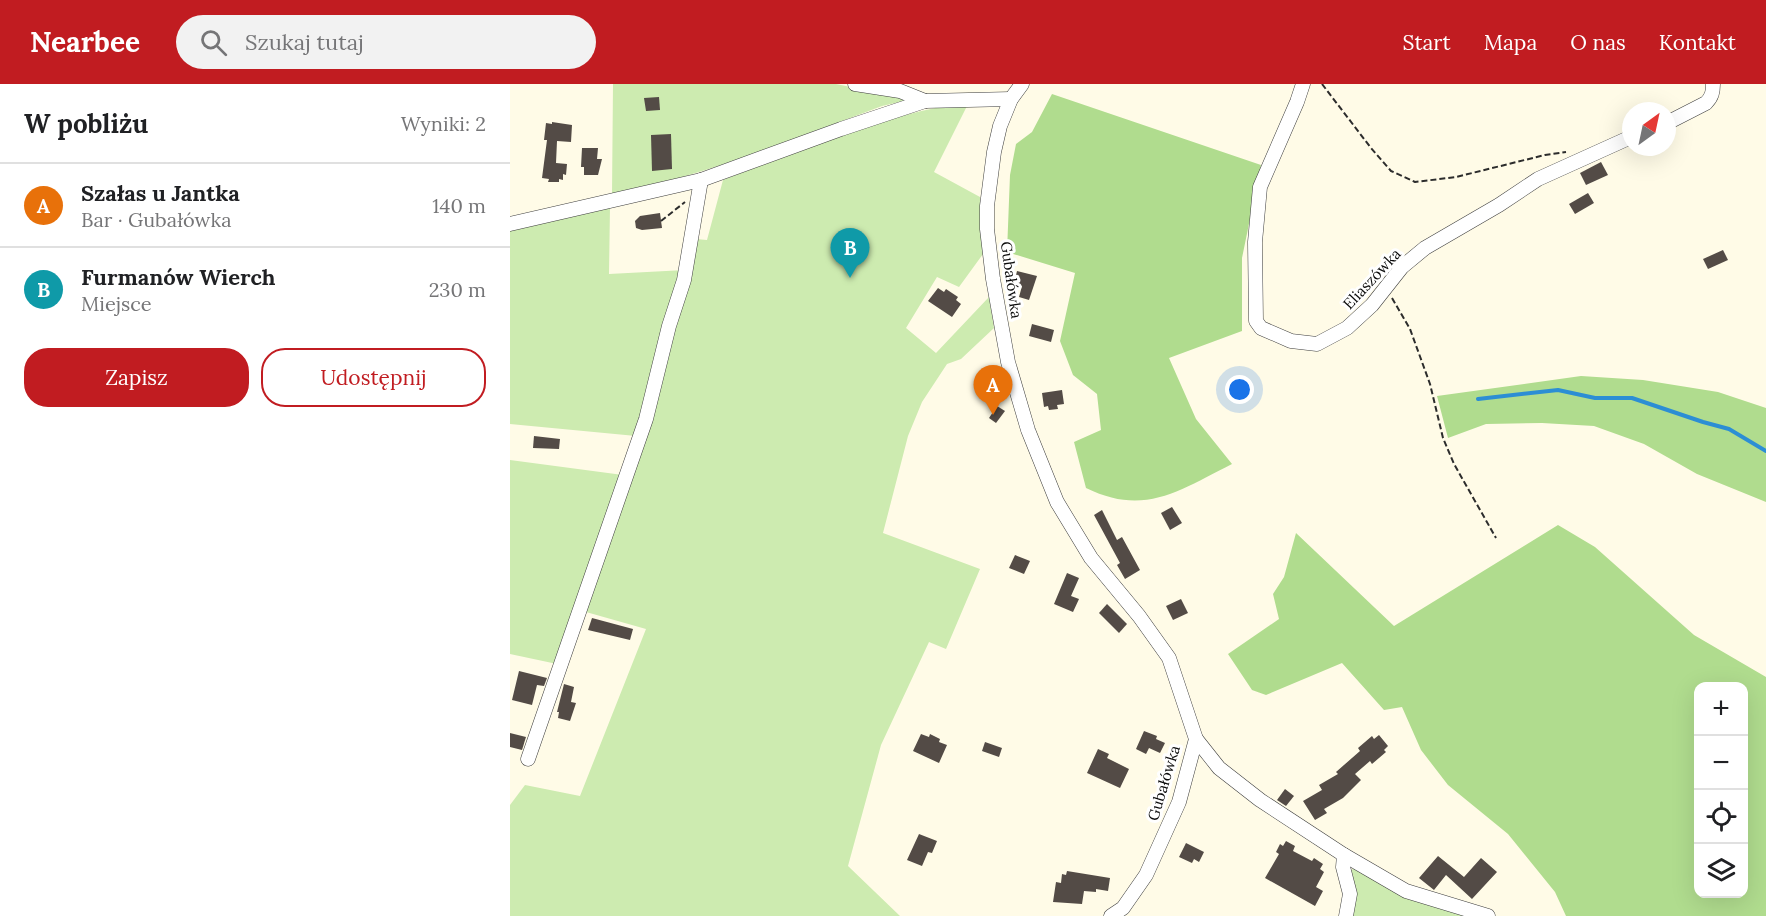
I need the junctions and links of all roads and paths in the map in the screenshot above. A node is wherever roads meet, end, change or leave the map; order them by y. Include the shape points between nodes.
1 (855, 84) edge
2 (1022, 84) edge
3 (1303, 84) edge
4 (1322, 84) edge
5 (1713, 84) edge
6 (1011, 99) junction
7 (925, 101) junction
8 (1676, 118) edge
9 (1622, 141) edge
10 (1569, 152) dead end
11 (701, 187) junction
12 (661, 221) dead end
13 (510, 224) edge
14 (1384, 289) junction
15 (1496, 538) dead end
16 (1196, 739) junction
17 (528, 759) dead end
18 (1344, 855) junction
19 (1111, 916) edge
20 (1346, 916) edge
21 (1488, 916) edge

1 - 7 street via 900,91
2 - 6 street, Gubałówka
3 - 14 street, Eliaszówka via 1260,187 1255,242 1256,321 1261,328 1291,341 1317,344 1347,328
4 - 10 path via 1391,171 1415,182
5 - 8 street via 1706,103
6 - 7 street
6 - 16 street, Gubałówka via 994,152 987,206 996,301 1008,362 1028,430 1057,502 1091,558 1169,658
7 - 11 street via 842,129
9 - 14 street, Eliaszówka via 1538,179 1425,248
11 - 12 path
11 - 13 street
11 - 17 street via 684,280 646,419
14 - 15 path via 1410,329 1454,464
16 - 18 street via 1219,768
16 - 19 street, Gubałówka via 1179,801 1151,866 1124,908
18 - 20 street via 1350,894
18 - 21 street via 1406,891

